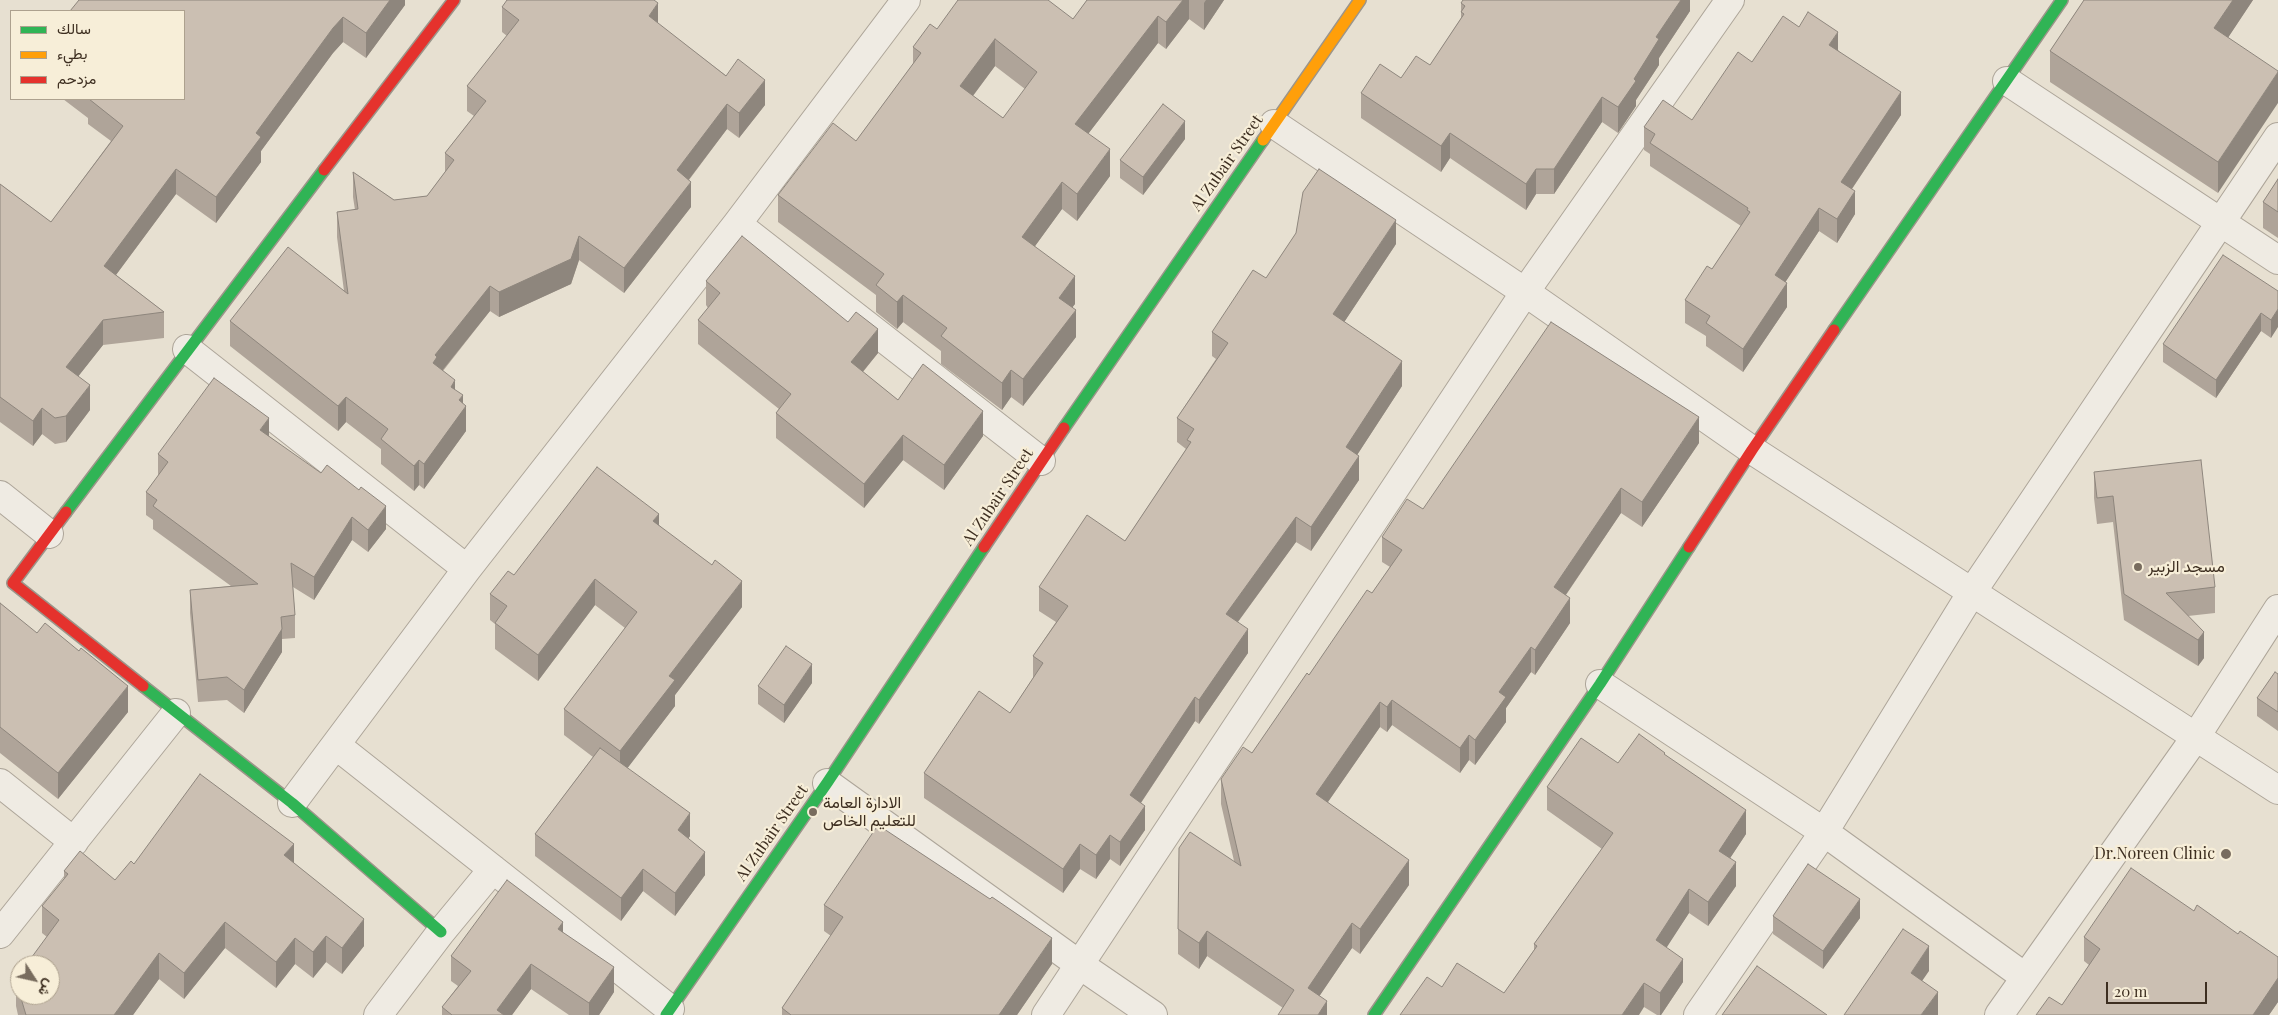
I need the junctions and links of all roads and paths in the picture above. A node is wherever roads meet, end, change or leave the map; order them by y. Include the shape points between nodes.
1 (906, 0) edge
2 (1360, 0) edge
3 (1730, 0) edge
4 (2062, 0) edge
5 (449, 2) edge
6 (2007, 81) junction
7 (1274, 124) junction
8 (2278, 136) edge
9 (2221, 221) junction
10 (737, 224) junction
11 (2278, 260) edge
12 (1525, 292) junction
13 (187, 350) junction
14 (1752, 450) junction
15 (1041, 460) junction
16 (0, 495) edge
17 (48, 534) junction
18 (467, 569) junction
19 (1972, 592) junction
20 (2278, 609) edge
21 (1600, 684) junction
22 (176, 713) junction
23 (2195, 738) junction
24 (337, 746) junction
25 (0, 783) edge
26 (827, 783) junction
27 (2278, 790) edge
28 (292, 803) junction
29 (1824, 832) junction
30 (74, 842) junction
31 (493, 869) junction
32 (441, 932) junction
33 (0, 934) edge
34 (1080, 965) junction
35 (2025, 977) junction
36 (668, 1012) edge
37 (378, 1015) edge
38 (1046, 1015) edge
39 (1153, 1015) edge
40 (1374, 1015) edge
41 (1698, 1015) edge
42 (2000, 1015) edge

1 - 10 street
2 - 7 street, Al Zubair Street
3 - 12 street
4 - 6 street
5 - 13 street
6 - 9 street
6 - 14 street
7 - 12 street
7 - 15 street, Al Zubair Street
8 - 9 street
9 - 11 street
9 - 19 street
10 - 15 street
10 - 18 street
12 - 14 street
12 - 34 street
13 - 17 street
13 - 18 street
14 - 19 street
14 - 21 street
15 - 26 street, Al Zubair Street
16 - 17 street
17 - 22 street via 13,583
18 - 24 street
19 - 23 street
19 - 29 street
20 - 23 street
21 - 29 street
21 - 40 street
22 - 28 street
22 - 30 street
23 - 27 street
23 - 35 street
24 - 28 street
24 - 31 street
25 - 30 street
26 - 34 street
26 - 36 street, Al Zubair Street
28 - 32 street
29 - 35 street
29 - 41 street
30 - 33 street
31 - 32 street
31 - 36 street
32 - 37 street
34 - 38 street
34 - 39 street
35 - 42 street

